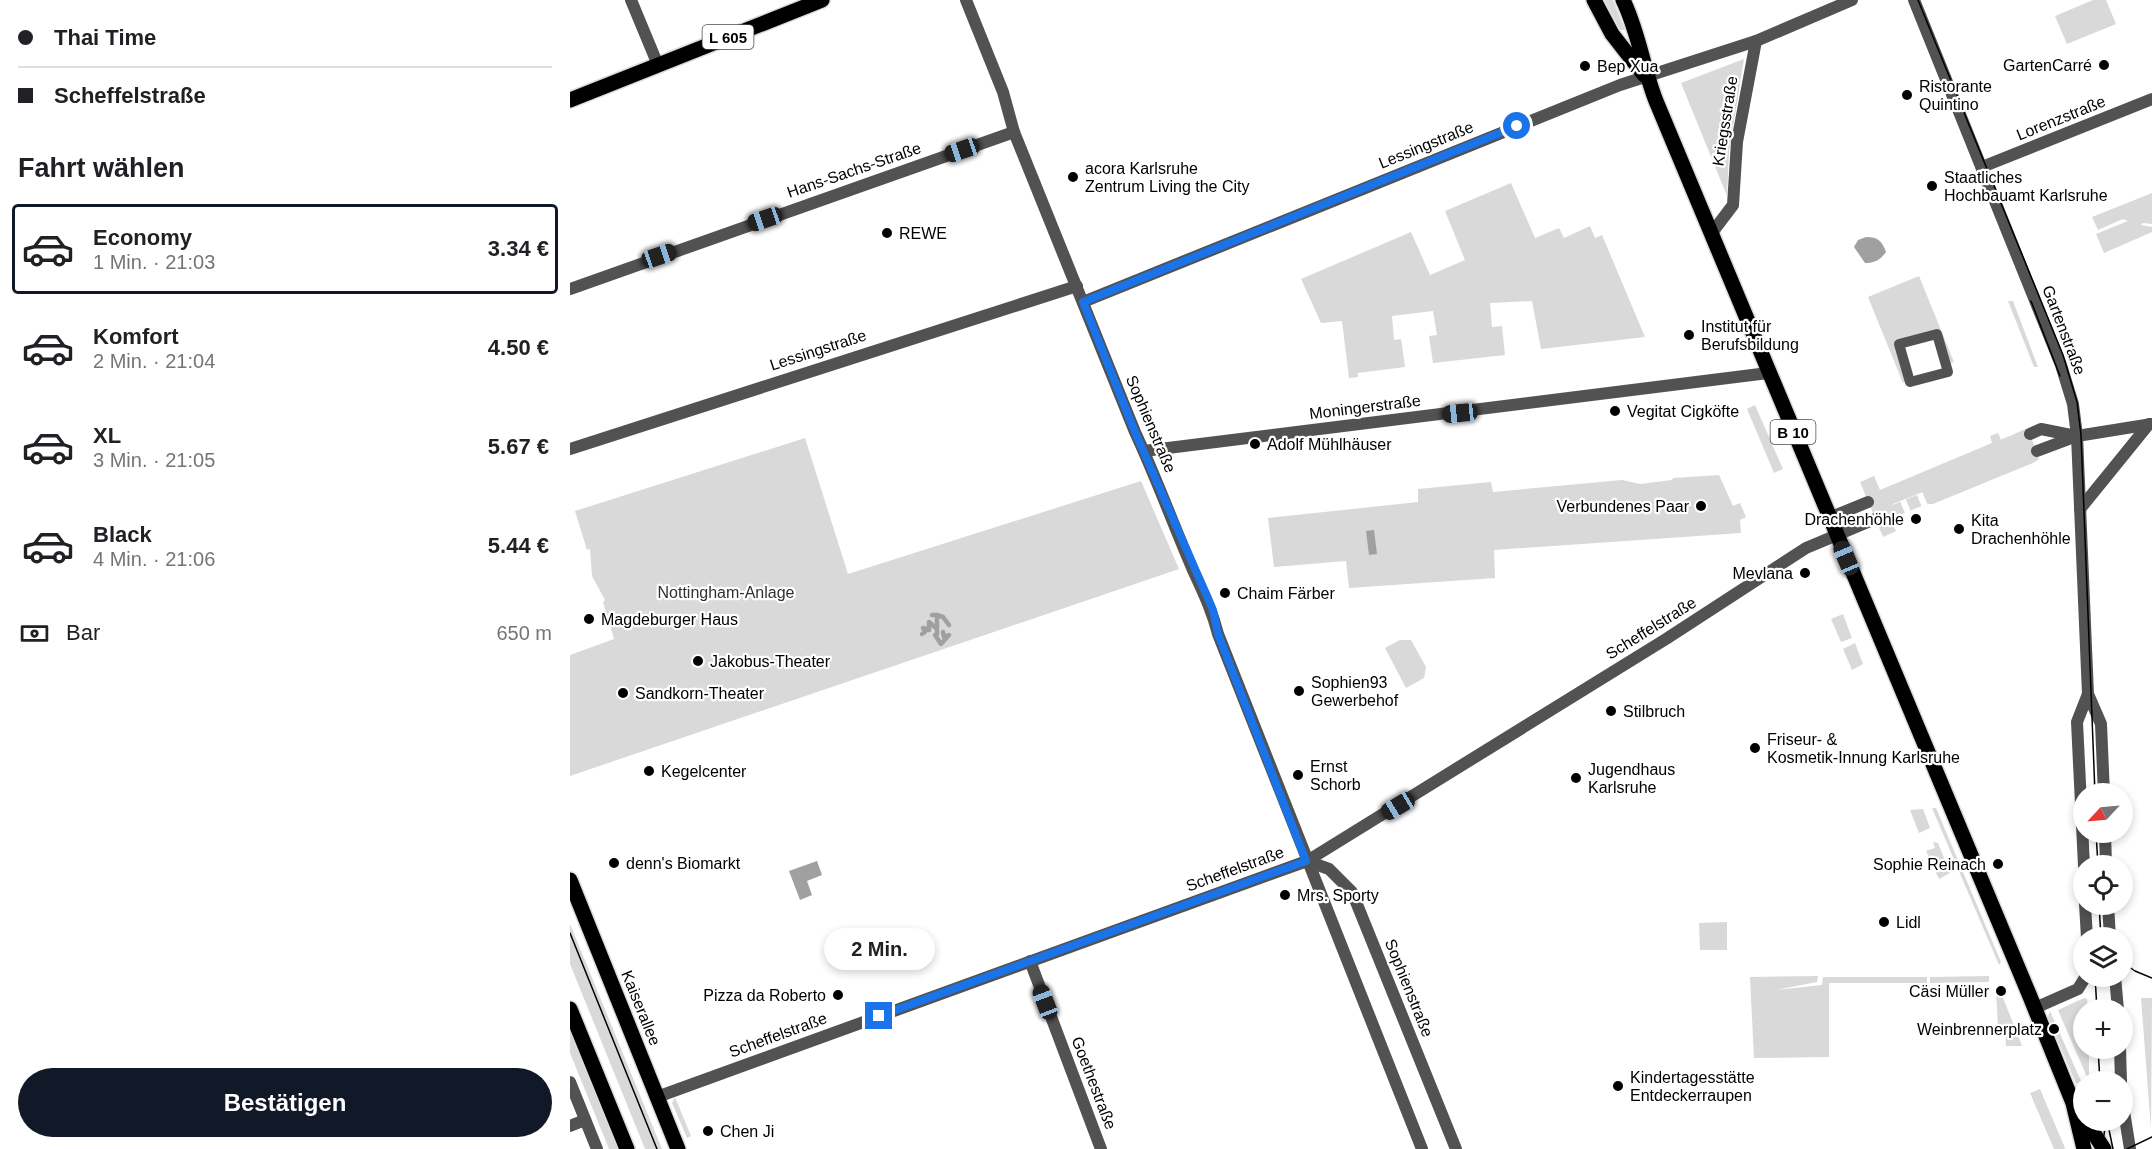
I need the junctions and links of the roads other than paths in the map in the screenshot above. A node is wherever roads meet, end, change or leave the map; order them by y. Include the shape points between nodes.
1 (631, 0) edge
2 (822, 0) edge
3 (966, 0) edge
4 (1594, 0) edge
5 (1623, 0) edge
6 (1851, 0) edge
7 (1914, 0) edge
8 (1756, 40) junction
9 (658, 65) junction
10 (1646, 77) junction
11 (2152, 99) edge
12 (570, 100) edge
13 (1014, 132) junction
14 (1982, 167) junction
15 (1711, 234) junction
16 (1077, 286) junction
17 (570, 289) edge
18 (1083, 302) junction
19 (1768, 373) junction
20 (1910, 382) joint
21 (2151, 424) edge
22 (2030, 434) tunnel mouth
23 (2078, 436) junction
24 (570, 449) edge
25 (1144, 451) junction
26 (2037, 451) tunnel mouth
27 (1868, 502) tunnel mouth
28 (2080, 508) junction
29 (1829, 518) junction
30 (1875, 519) tunnel mouth
31 (1836, 535) junction
32 (2088, 694) junction
33 (2103, 783) edge
34 (2083, 855) edge
35 (1306, 861) junction
36 (570, 880) edge
37 (1030, 961) junction
38 (2079, 987) edge
39 (2035, 1008) junction
40 (570, 1009) edge
41 (570, 1082) edge
42 (657, 1097) junction
43 (2073, 1103) edge
44 (585, 1120) junction
45 (570, 1126) edge
46 (2080, 1131) edge
47 (2092, 1131) edge
48 (2127, 1131) edge
49 (597, 1149) edge
50 (627, 1149) edge
51 (678, 1149) edge
52 (1101, 1149) edge
53 (1422, 1149) edge
54 (1456, 1149) edge
55 (2084, 1149) edge
56 (2104, 1149) edge
57 (2130, 1149) edge

1 - 9 street
2 - 9 main road, L 605
3 - 13 street, Sophienstraße via 1003,92
4 - 10 main road, B 10 via 1612,34
5 - 10 main road, B 10 via 1639,41
6 - 8 street, Lessingstraße
7 - 14 street, Gartenstraße
8 - 10 street, Lessingstraße
8 - 15 street, Kriegsstraße via 1737,142 1733,205
9 - 12 main road, L 605
10 - 15 main road, B 10
10 - 18 street, Lessingstraße
11 - 14 street, Lorenzstraße
13 - 16 street, Sophienstraße
13 - 17 street, Hans-Sachs-Straße
14 - 23 street, Gartenstraße via 2061,365
15 - 19 main road, B 10
16 - 18 street, Sophienstraße
16 - 24 street, Lessingstraße
18 - 25 street, Sophienstraße
19 - 25 street, Moningerstraße
19 - 29 main road, B 10
20 - 20 street via 1899,344 1937,334 1948,372
21 - 23 street
21 - 28 street
22 - 23 street via 2041,429
23 - 26 street
23 - 28 street, Gartenstraße
25 - 35 street, Sophienstraße via 1213,610 1218,634
27 - 29 street
28 - 32 street, Gartenstraße
29 - 31 main road, B 10
30 - 31 street, Scheffelstraße
31 - 35 street, Scheffelstraße via 1806,548
31 - 39 main road, B 10
32 - 33 street, Gartenstraße via 2101,724
32 - 34 street, Gartenstraße via 2077,722
35 - 37 street, Scheffelstraße
35 - 53 street, Sophienstraße
35 - 54 street, Sophienstraße via 1329,869 1352,892
36 - 42 main road, Kaiserallee
37 - 42 street, Scheffelstraße
37 - 52 street, Goethestraße
38 - 39 street
39 - 43 main road, B 10
40 - 50 main road
41 - 44 street
42 - 51 main road, Kaiserallee
44 - 45 street
44 - 49 street
46 - 55 main road, B 10
47 - 56 main road, B 10
48 - 57 street

